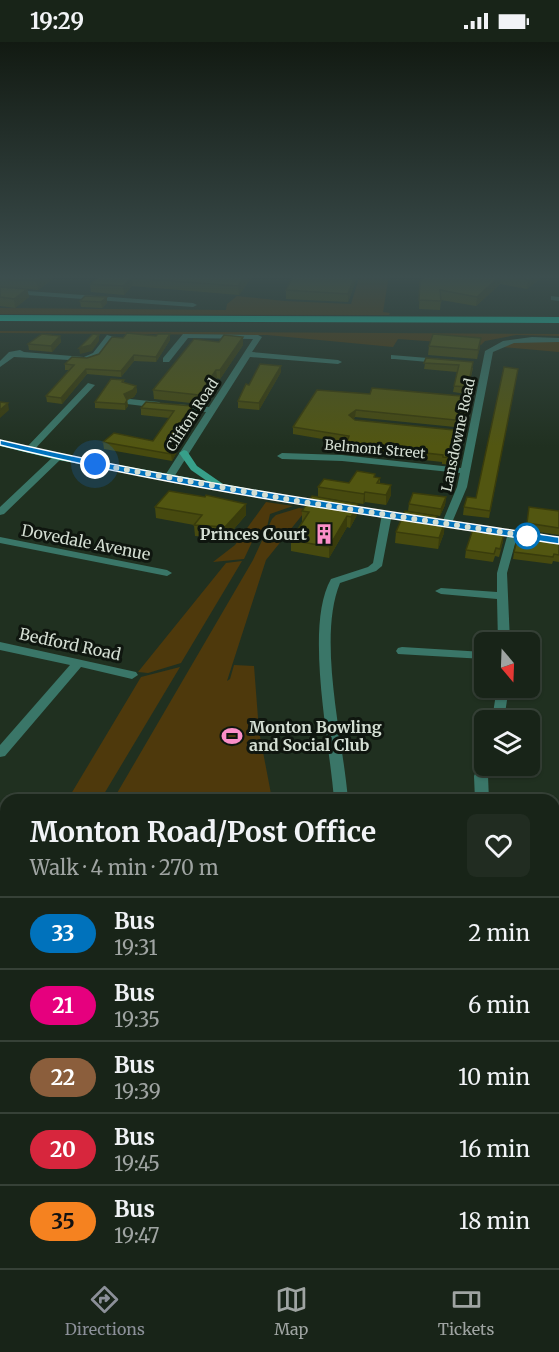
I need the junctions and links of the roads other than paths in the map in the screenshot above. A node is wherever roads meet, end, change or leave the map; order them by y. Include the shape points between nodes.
1 (110, 337) edge
2 (559, 340) edge
3 (32, 344) edge
4 (12, 354) junction
5 (248, 354) junction
6 (394, 357) dead end
7 (166, 360) dead end
8 (338, 362) dead end
9 (451, 362) edge
10 (474, 364) edge
11 (0, 365) edge
12 (486, 365) junction
13 (91, 385) dead end
14 (130, 402) dead end
15 (211, 410) junction
16 (464, 433) edge
17 (474, 434) junction
18 (0, 443) edge
19 (29, 450) junction
20 (184, 453) junction
21 (282, 456) dead end
22 (58, 457) junction
23 (466, 471) junction
24 (169, 477) junction
25 (229, 488) junction
26 (0, 512) edge
27 (387, 514) junction
28 (447, 524) junction
29 (513, 533) junction
30 (0, 540) edge
31 (559, 540) edge
32 (158, 574) dead end
33 (441, 591) dead end
34 (502, 596) junction
35 (504, 632) edge
36 (0, 646) edge
37 (402, 651) dead end
38 (474, 655) edge
39 (79, 662) junction
40 (132, 675) dead end
41 (0, 753) edge
42 (481, 776) edge
43 (340, 794) edge
44 (482, 794) edge

1 - 4 street via 96,355 85,359
2 - 12 street, Lansdowne Road via 531,338 499,344 489,351
3 - 4 street via 25,351
4 - 11 street
5 - 7 street, Clifton Road via 258,337 186,336
5 - 8 street
5 - 15 street, Clifton Road
6 - 9 street
10 - 12 street
12 - 17 street, Lansdowne Road via 476,399
13 - 19 street
14 - 15 street
15 - 20 street, Clifton Road
16 - 17 street
17 - 23 street, Lansdowne Road
18 - 19 main road
19 - 22 main road
20 - 24 street, Clifton Road
20 - 25 main road via 200,473
21 - 23 street, Belmont Street
22 - 24 main road
22 - 26 street
23 - 28 street, Lansdowne Road
24 - 25 main road
25 - 27 main road
27 - 28 main road
27 - 43 street via 378,564 335,581 328,600 325,662
28 - 29 main road
29 - 31 main road
29 - 34 street via 502,573
30 - 32 street, Dovedale Avenue
33 - 34 street
34 - 35 street
36 - 39 street, Bedford Road
37 - 38 street
39 - 40 street, Bedford Road
39 - 41 street
42 - 44 street

